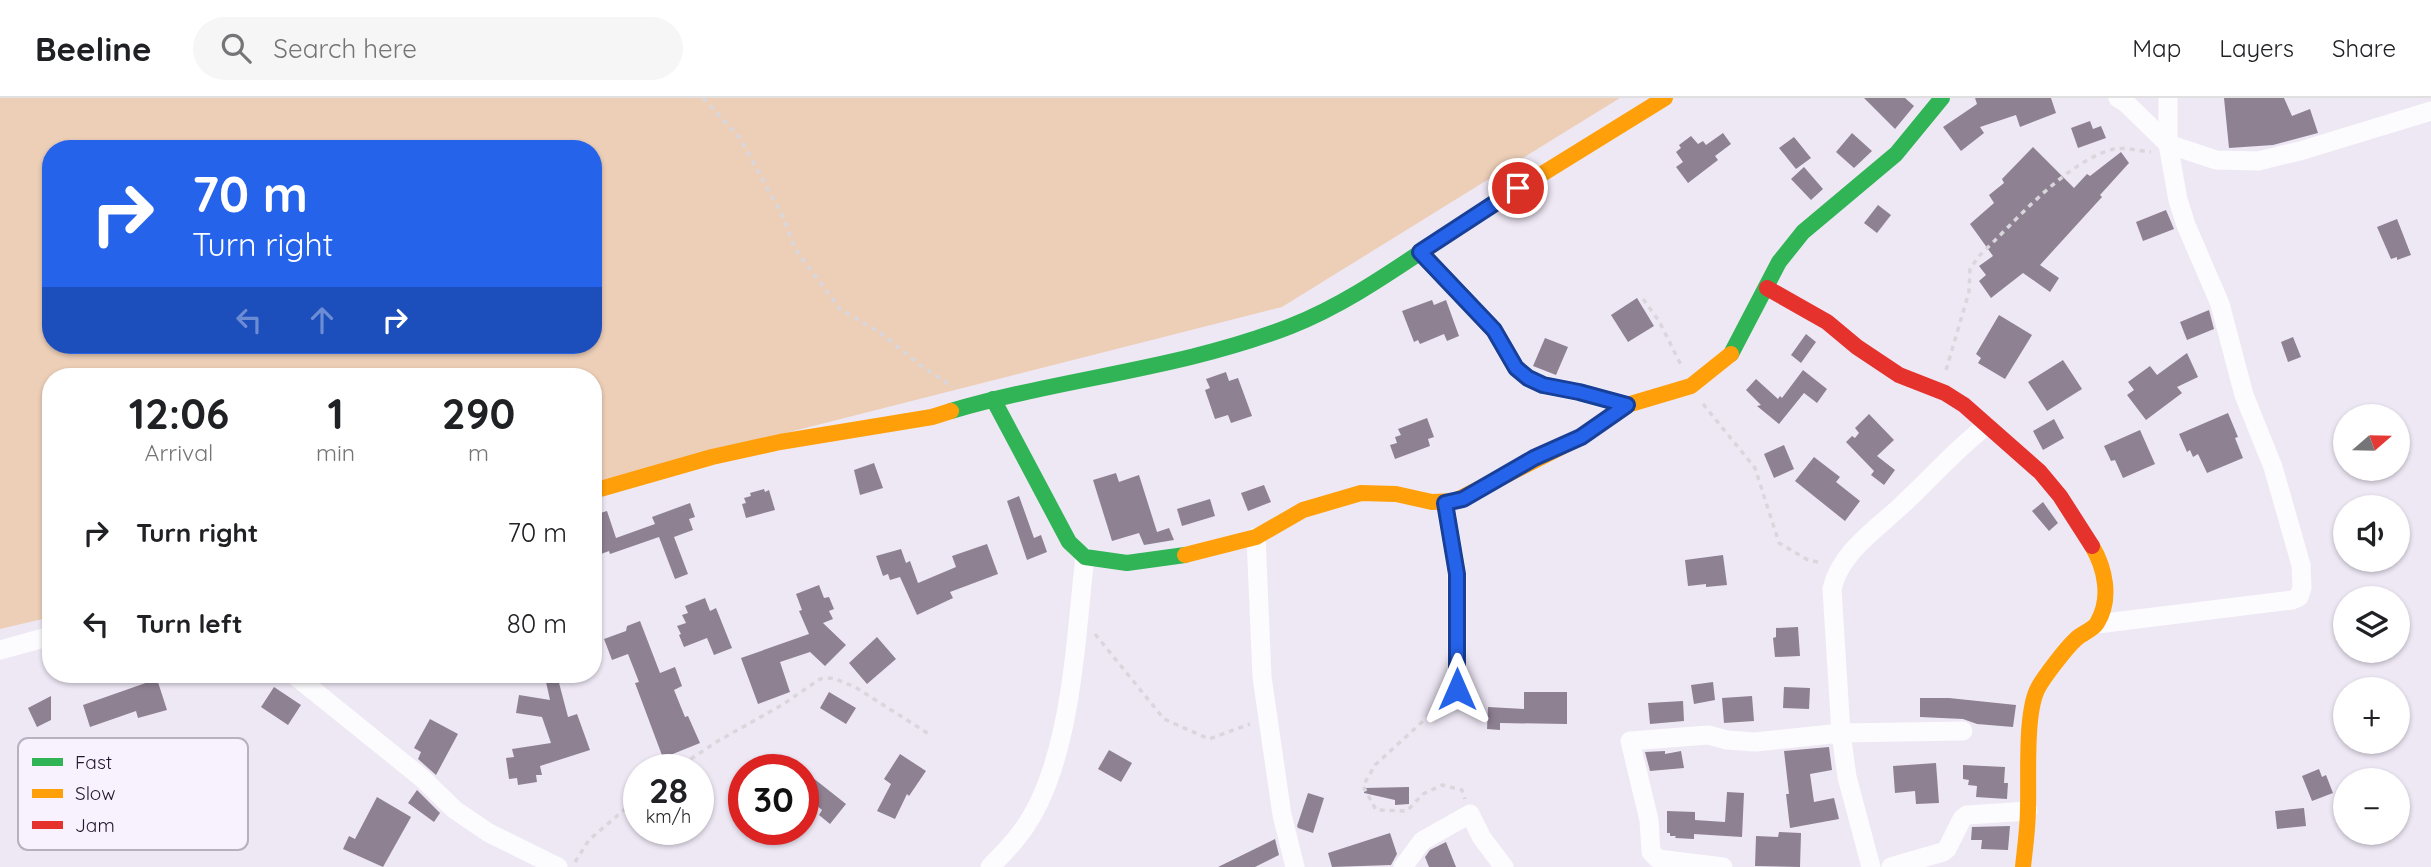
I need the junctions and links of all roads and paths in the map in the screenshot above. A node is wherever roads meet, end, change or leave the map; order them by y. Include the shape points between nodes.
1 (703, 98) edge
2 (1665, 98) edge
3 (1942, 98) edge
4 (2118, 98) edge
5 (2168, 98) edge
6 (2431, 111) edge
7 (2169, 149) junction
8 (1420, 252) junction
9 (1767, 288) junction
10 (1643, 299) dead end
11 (1691, 386) junction
12 (960, 389) dead end
13 (1945, 393) junction
14 (993, 399) junction
15 (1627, 405) junction
16 (1986, 426) junction
17 (602, 488) edge
18 (1445, 503) junction
19 (1256, 537) junction
20 (1085, 557) junction
21 (1841, 567) junction
22 (1078, 614) junction
23 (2097, 624) junction
24 (42, 638) edge
25 (0, 650) edge
26 (304, 683) edge
27 (1457, 689) joint
28 (1268, 716) junction
29 (1963, 731) dead end
30 (1841, 733) junction
31 (932, 736) dead end
32 (698, 754) edge
33 (623, 811) edge
34 (2028, 811) junction
35 (1470, 814) junction
36 (558, 867) edge
37 (572, 867) edge
38 (990, 867) edge
39 (1294, 867) edge
40 (1403, 867) edge
41 (1504, 867) edge
42 (1724, 867) edge
43 (1871, 867) edge
44 (1891, 867) edge
45 (2023, 867) edge

1 - 12 path via 740,138 795,249 840,309
2 - 8 street
3 - 9 street via 1896,153 1803,232 1779,262
4 - 7 street
5 - 7 street
6 - 7 street via 2258,161 2216,160
7 - 13 path via 2115,149 2082,164 2062,177 1979,256 1970,269 1969,292 1945,373
7 - 23 street via 2186,225 2220,304 2244,395 2273,467 2301,565 2302,588 2292,600
8 - 14 street via 1357,294 1282,330 1208,353
8 - 15 street via 1494,330 1516,368 1528,378
9 - 11 street via 1734,352
9 - 13 street via 1827,322 1899,375
10 - 11 path
11 - 15 street
11 - 21 path via 1755,468 1779,543 1808,560
13 - 16 street
14 - 17 street via 932,417 712,457
14 - 20 street via 1069,542
15 - 18 street via 1581,437 1463,499
16 - 21 street via 1865,536
16 - 23 street via 2040,472 2098,556 2105,577 2105,600
18 - 19 street via 1396,494 1361,494 1303,510
18 - 27 street via 1457,574
19 - 20 street via 1145,562
19 - 28 street
20 - 22 street
21 - 30 street via 1832,589
22 - 28 path via 1164,719 1209,739
22 - 38 street via 1066,715 1043,793 1020,834
23 - 34 street via 2076,639 2037,690 2028,754
24 - 25 street
26 - 36 street via 455,810 489,833
27 - 35 path via 1375,765 1363,786 1376,810 1407,811 1423,794 1442,785 1462,790
28 - 39 street
29 - 30 street
30 - 42 street via 1755,743 1708,735 1630,741 1649,820 1651,852 1658,859
30 - 43 street via 1847,777
31 - 32 path via 855,687 833,678 820,679
33 - 37 path via 589,840
34 - 44 street via 1967,815 1947,849
34 - 45 street
35 - 40 street via 1422,841
35 - 41 street

